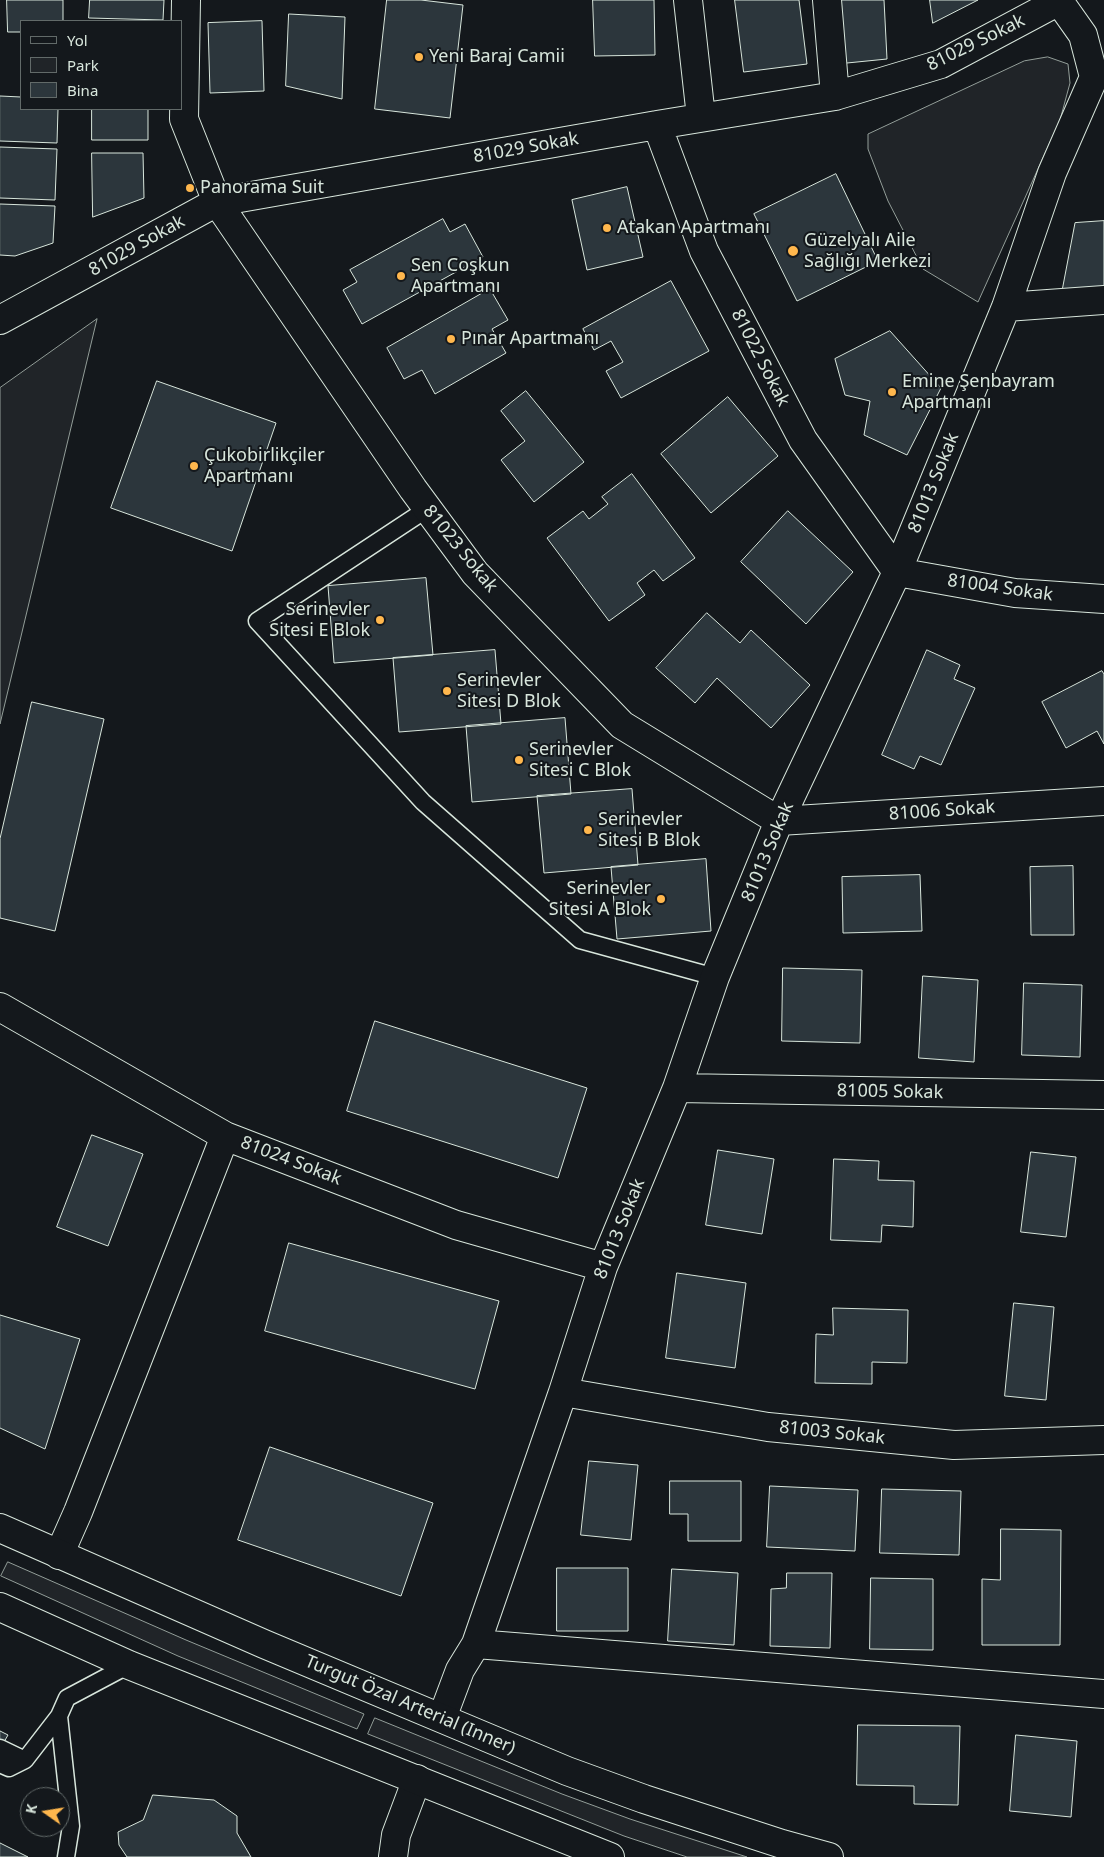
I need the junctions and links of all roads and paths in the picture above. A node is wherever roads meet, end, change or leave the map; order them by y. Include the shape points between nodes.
1 (186, 0) edge
2 (688, 0) edge
3 (827, 0) edge
4 (1060, 1) edge
5 (1099, 77) edge
6 (835, 96) junction
7 (702, 117) junction
8 (657, 125) junction
9 (218, 202) junction
10 (1104, 300) edge
11 (1006, 307) junction
12 (0, 320) edge
13 (427, 508) junction
14 (897, 572) junction
15 (1104, 599) edge
16 (1104, 801) edge
17 (780, 821) junction
18 (715, 977) junction
19 (0, 1007) edge
20 (677, 1088) junction
21 (1104, 1095) edge
22 (225, 1136) junction
23 (603, 1266) junction
24 (563, 1392) junction
25 (1104, 1440) edge
26 (0, 1528) edge
27 (59, 1555) junction
28 (0, 1607) edge
29 (476, 1644) junction
30 (129, 1665) junction
31 (1104, 1694) edge
32 (59, 1716) junction
33 (442, 1718) junction
34 (0, 1748) edge
35 (25, 1760) junction
36 (3, 1769) edge
37 (416, 1779) junction
38 (66, 1857) edge
39 (393, 1857) edge
40 (610, 1857) edge
41 (829, 1857) edge

1 - 9 street, 81023 Sokak via 184,119
2 - 7 street
3 - 6 street
4 - 5 street, 81013 Sokak via 1083,35
4 - 6 street, 81029 Sokak via 942,64
5 - 11 street, 81013 Sokak via 1052,172
6 - 7 street, 81029 Sokak
7 - 8 street, 81029 Sokak
8 - 9 street, 81029 Sokak
8 - 14 street, 81022 Sokak via 704,251 803,440
9 - 12 street, 81029 Sokak
9 - 13 street, 81023 Sokak
10 - 11 street
11 - 14 street, 81013 Sokak
13 - 17 street, 81023 Sokak via 475,573 622,725
13 - 18 lane via 257,620 423,802 580,940
14 - 15 street, 81004 Sokak via 1015,593
14 - 17 street, 81013 Sokak
16 - 17 street, 81006 Sokak
17 - 18 street, 81013 Sokak
18 - 20 street, 81013 Sokak
19 - 22 street, 81024 Sokak
20 - 21 street, 81005 Sokak
20 - 23 street, 81013 Sokak
22 - 23 street, 81024 Sokak via 456,1225
22 - 27 street
23 - 24 street, 81013 Sokak
24 - 25 street, 81003 Sokak via 768,1427 954,1445
24 - 29 street, 81013 Sokak
26 - 27 street, Turgut Özal Arterial (Inner)
27 - 33 street, Turgut Özal Arterial (Inner)
28 - 30 street
29 - 31 street
29 - 33 street, 81013 Sokak via 460,1670
30 - 32 lane via 67,1698
30 - 37 street
32 - 35 lane
32 - 38 lane via 71,1826
33 - 41 street, Turgut Özal Arterial (Inner) via 567,1771 644,1799
34 - 35 lane
35 - 36 lane
37 - 39 street via 396,1835
37 - 40 street

